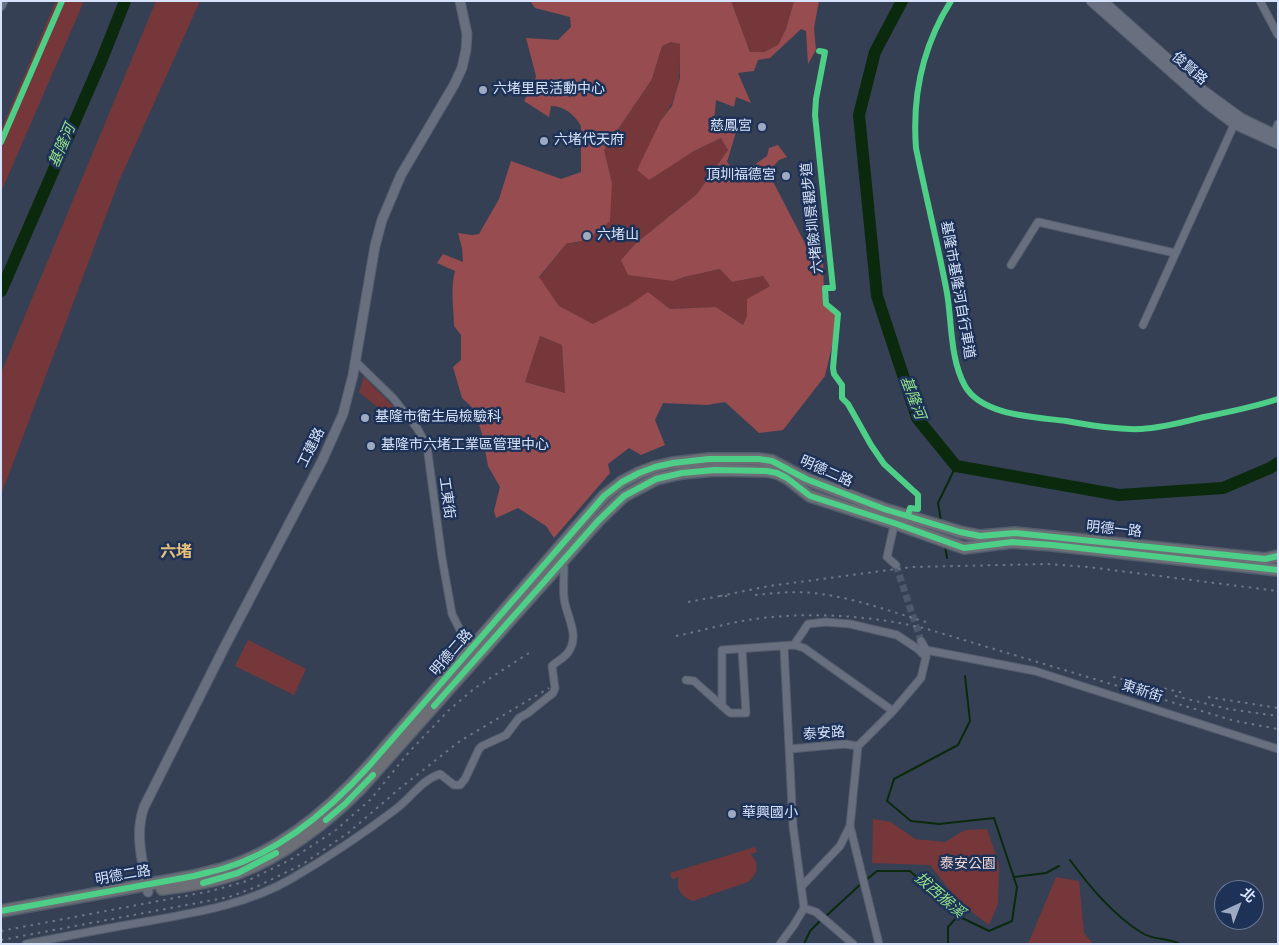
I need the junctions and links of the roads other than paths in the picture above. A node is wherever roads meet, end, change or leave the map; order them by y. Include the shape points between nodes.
1 (4, 1) edge
2 (460, 1) edge
3 (1091, 1) edge
4 (1103, 1) edge
5 (1260, 1) edge
6 (1, 7) edge
7 (1278, 35) edge
8 (1236, 120) junction
9 (1278, 124) edge
10 (1275, 139) edge
11 (1175, 253) junction
12 (1011, 265) dead end
13 (1143, 325) dead end
14 (355, 361) junction
15 (911, 516) joint
16 (895, 518) junction
17 (964, 548) joint
18 (1278, 556) edge
19 (1265, 559) junction
20 (1278, 564) edge
21 (896, 565) tunnel mouth
22 (564, 567) dead end
23 (1278, 570) edge
24 (921, 640) tunnel mouth
25 (794, 645) junction
26 (784, 647) junction
27 (742, 649) junction
28 (476, 652) junction
29 (926, 653) junction
30 (686, 680) dead end
31 (722, 706) junction
32 (893, 711) junction
33 (858, 746) junction
34 (790, 749) junction
35 (1278, 749) edge
36 (850, 826) junction
37 (802, 886) junction
38 (148, 888) junction
39 (125, 892) junction
40 (804, 908) junction
41 (1, 912) edge
42 (1, 919) edge
43 (26, 944) edge
44 (780, 944) edge
45 (853, 944) edge
46 (879, 944) edge

1 - 6 street
2 - 14 street, 工建路 via 467,34 462,68 402,175 382,220
3 - 8 street, 俊賢路 via 1206,103
4 - 8 street, 俊賢路
5 - 7 street
8 - 10 street, 俊賢路
8 - 11 street
9 - 10 street
11 - 12 street via 1038,222
11 - 13 street
14 - 28 street, 工東街 via 393,398 427,446 452,614
14 - 38 street, 工建路 via 343,414 322,461 144,806 139,836
15 - 16 main road, 明德二路
15 - 19 main road, 明德一路 via 980,536 1056,537
16 - 17 main road, 明德二路 via 912,530
16 - 21 street via 887,557
16 - 28 main road, 明德二路 via 772,461 709,459 655,467 622,482 604,496
17 - 23 main road, 明德一路 via 1012,542
18 - 19 main road, 明德一路
19 - 20 street
22 - 43 street via 564,599 574,642 564,657 552,666 553,693 519,718 506,735 482,746 463,783 454,785 440,774 436,775 415,789 398,808 333,853 261,894 191,913
24 - 29 street
25 - 26 street
25 - 29 street via 808,624 826,622 897,635
25 - 32 street via 804,648
26 - 27 street
26 - 34 street
27 - 31 street via 722,650
27 - 31 street via 746,713 730,713
28 - 38 main road, 明德二路 via 360,789 312,831 238,873 195,884
29 - 32 street, 泰安路 via 921,678
29 - 35 street, 東新街 via 1034,671
30 - 31 street via 694,681
32 - 33 street, 泰安路
33 - 34 street, 泰安路 via 844,744
33 - 36 street
34 - 37 street, 泰安路 via 793,826
36 - 37 street via 840,846
36 - 46 street
37 - 40 street, 泰安路
38 - 39 main road, 明德二路
39 - 41 main road, 明德二路
39 - 42 main road, 明德二路
40 - 44 street
40 - 45 street via 816,912

